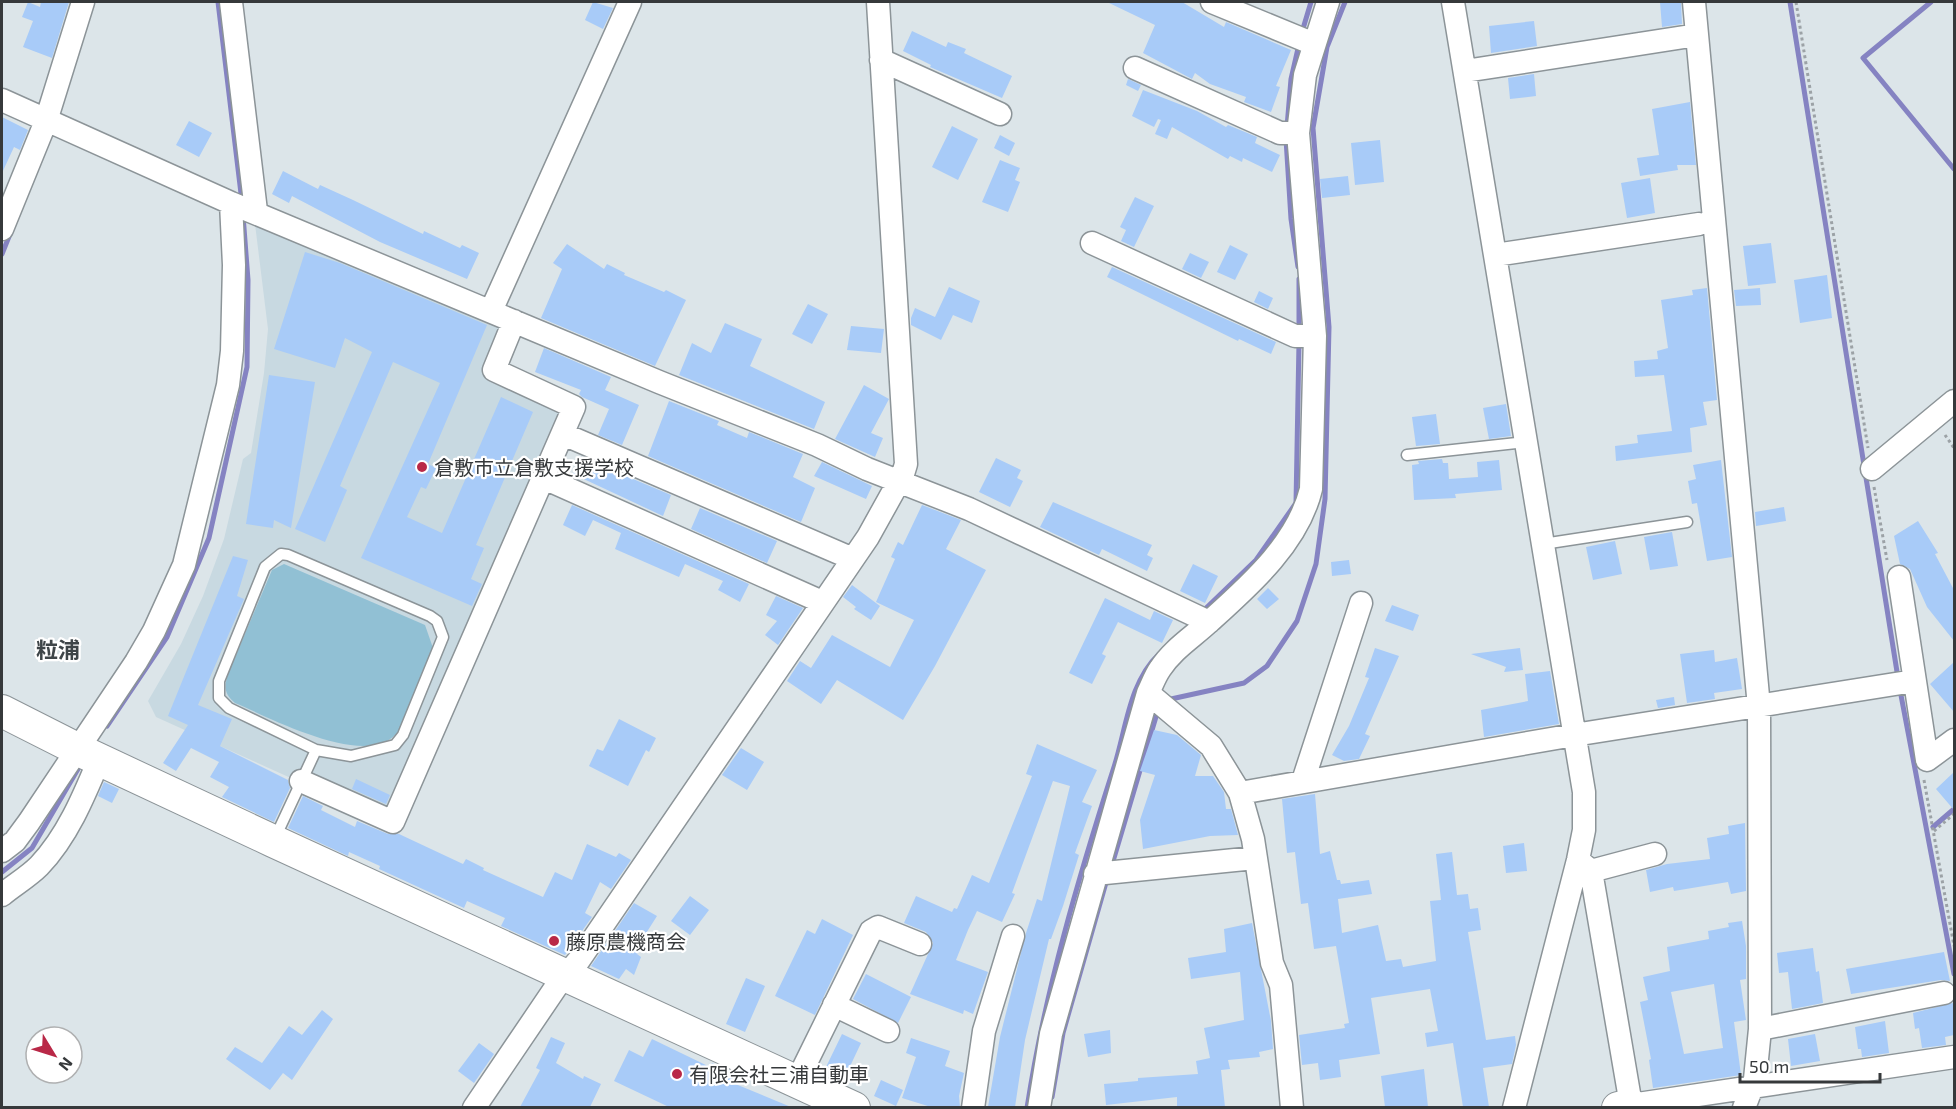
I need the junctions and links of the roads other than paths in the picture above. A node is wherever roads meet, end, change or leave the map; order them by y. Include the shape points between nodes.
1 (83, 2) edge
2 (231, 2) edge
3 (630, 2) edge
4 (878, 2) edge
5 (1212, 2) edge
6 (1328, 2) edge
7 (1453, 2) edge
8 (1694, 2) edge
9 (1692, 36) junction
10 (1304, 39) junction
11 (881, 60) junction
12 (1135, 68) dead end
13 (1465, 71) junction
14 (2, 100) edge
15 (1000, 114) dead end
16 (51, 123) junction
17 (1289, 133) junction
18 (244, 207) junction
19 (1699, 224) dead end
20 (2, 229) edge
21 (1092, 243) dead end
22 (1495, 255) junction
23 (491, 311) junction
24 (514, 321) junction
25 (1305, 336) junction
26 (1954, 401) edge
27 (563, 434) junction
28 (1526, 442) junction
29 (1407, 455) dead end
30 (1872, 469) dead end
31 (544, 478) junction
32 (899, 481) junction
33 (1687, 522) dead end
34 (1543, 544) junction
35 (853, 559) junction
36 (1899, 577) dead end
37 (822, 602) junction
38 (1361, 603) dead end
39 (1202, 618) junction
40 (1914, 681) junction
41 (1157, 701) junction
42 (1754, 707) junction
43 (2, 711) edge
44 (1574, 735) junction
45 (1954, 740) edge
46 (316, 750) junction
47 (88, 755) junction
48 (302, 781) junction
49 (1303, 782) junction
50 (1240, 792) junction
51 (273, 841) junction
52 (2, 850) edge
53 (1656, 854) dead end
54 (1255, 858) junction
55 (1584, 865) junction
56 (1104, 873) junction
57 (2, 895) edge
58 (1013, 936) dead end
59 (920, 944) dead end
60 (565, 976) junction
61 (1944, 993) dead end
62 (834, 1005) junction
63 (1760, 1029) junction
64 (888, 1031) dead end
65 (1954, 1057) edge
66 (797, 1081) junction
67 (1748, 1098) edge
68 (850, 1106) edge
69 (1625, 1106) edge
70 (474, 1107) edge
71 (973, 1107) edge
72 (1039, 1107) edge
73 (1292, 1107) edge
74 (1514, 1107) edge

1 - 16 street
2 - 18 street
3 - 23 street
4 - 11 street
5 - 10 street
6 - 10 street
7 - 13 street
8 - 9 street
9 - 13 street
9 - 42 street
10 - 17 street via 1305,75
11 - 15 street
11 - 32 street via 906,464
12 - 17 street
13 - 22 street
14 - 16 street
16 - 18 street
16 - 20 street
17 - 25 street
18 - 23 street
18 - 47 street via 234,275 228,385 193,537 154,631
19 - 22 street
21 - 25 street
22 - 28 street
23 - 24 street
24 - 27 street via 494,370 574,407
24 - 32 street
25 - 39 street via 1311,489 1308,505 1279,551
26 - 30 street
27 - 31 street
27 - 35 street
28 - 29 lane
28 - 34 street
31 - 37 street
31 - 48 street via 393,822
32 - 35 street
32 - 39 street via 969,509
33 - 34 lane
34 - 44 street
35 - 37 street
36 - 40 street
37 - 60 street
38 - 49 street
39 - 41 street via 1160,669
40 - 42 street
40 - 45 street via 1927,760
41 - 50 street via 1211,746
41 - 56 street
42 - 44 street
42 - 63 street
43 - 47 street
44 - 49 street
44 - 55 street via 1584,792
46 - 46 lane via 351,756 395,745 403,735 443,637 437,621 430,616 281,554 265,567 219,681 219,698 229,708
46 - 48 lane
47 - 51 street
47 - 52 street via 15,841
47 - 57 street via 82,799 53,849 38,867
48 - 51 lane
49 - 50 street
50 - 54 street
51 - 60 street
53 - 55 street
54 - 56 street
54 - 73 street via 1272,963 1281,985
55 - 69 street
55 - 74 street
56 - 72 street via 1051,1034
58 - 71 street via 984,1031
59 - 62 street via 878,927 871,932
60 - 66 street
60 - 70 street
61 - 63 street
62 - 64 street
62 - 66 street
63 - 67 street
65 - 67 street
66 - 68 street
67 - 69 street

